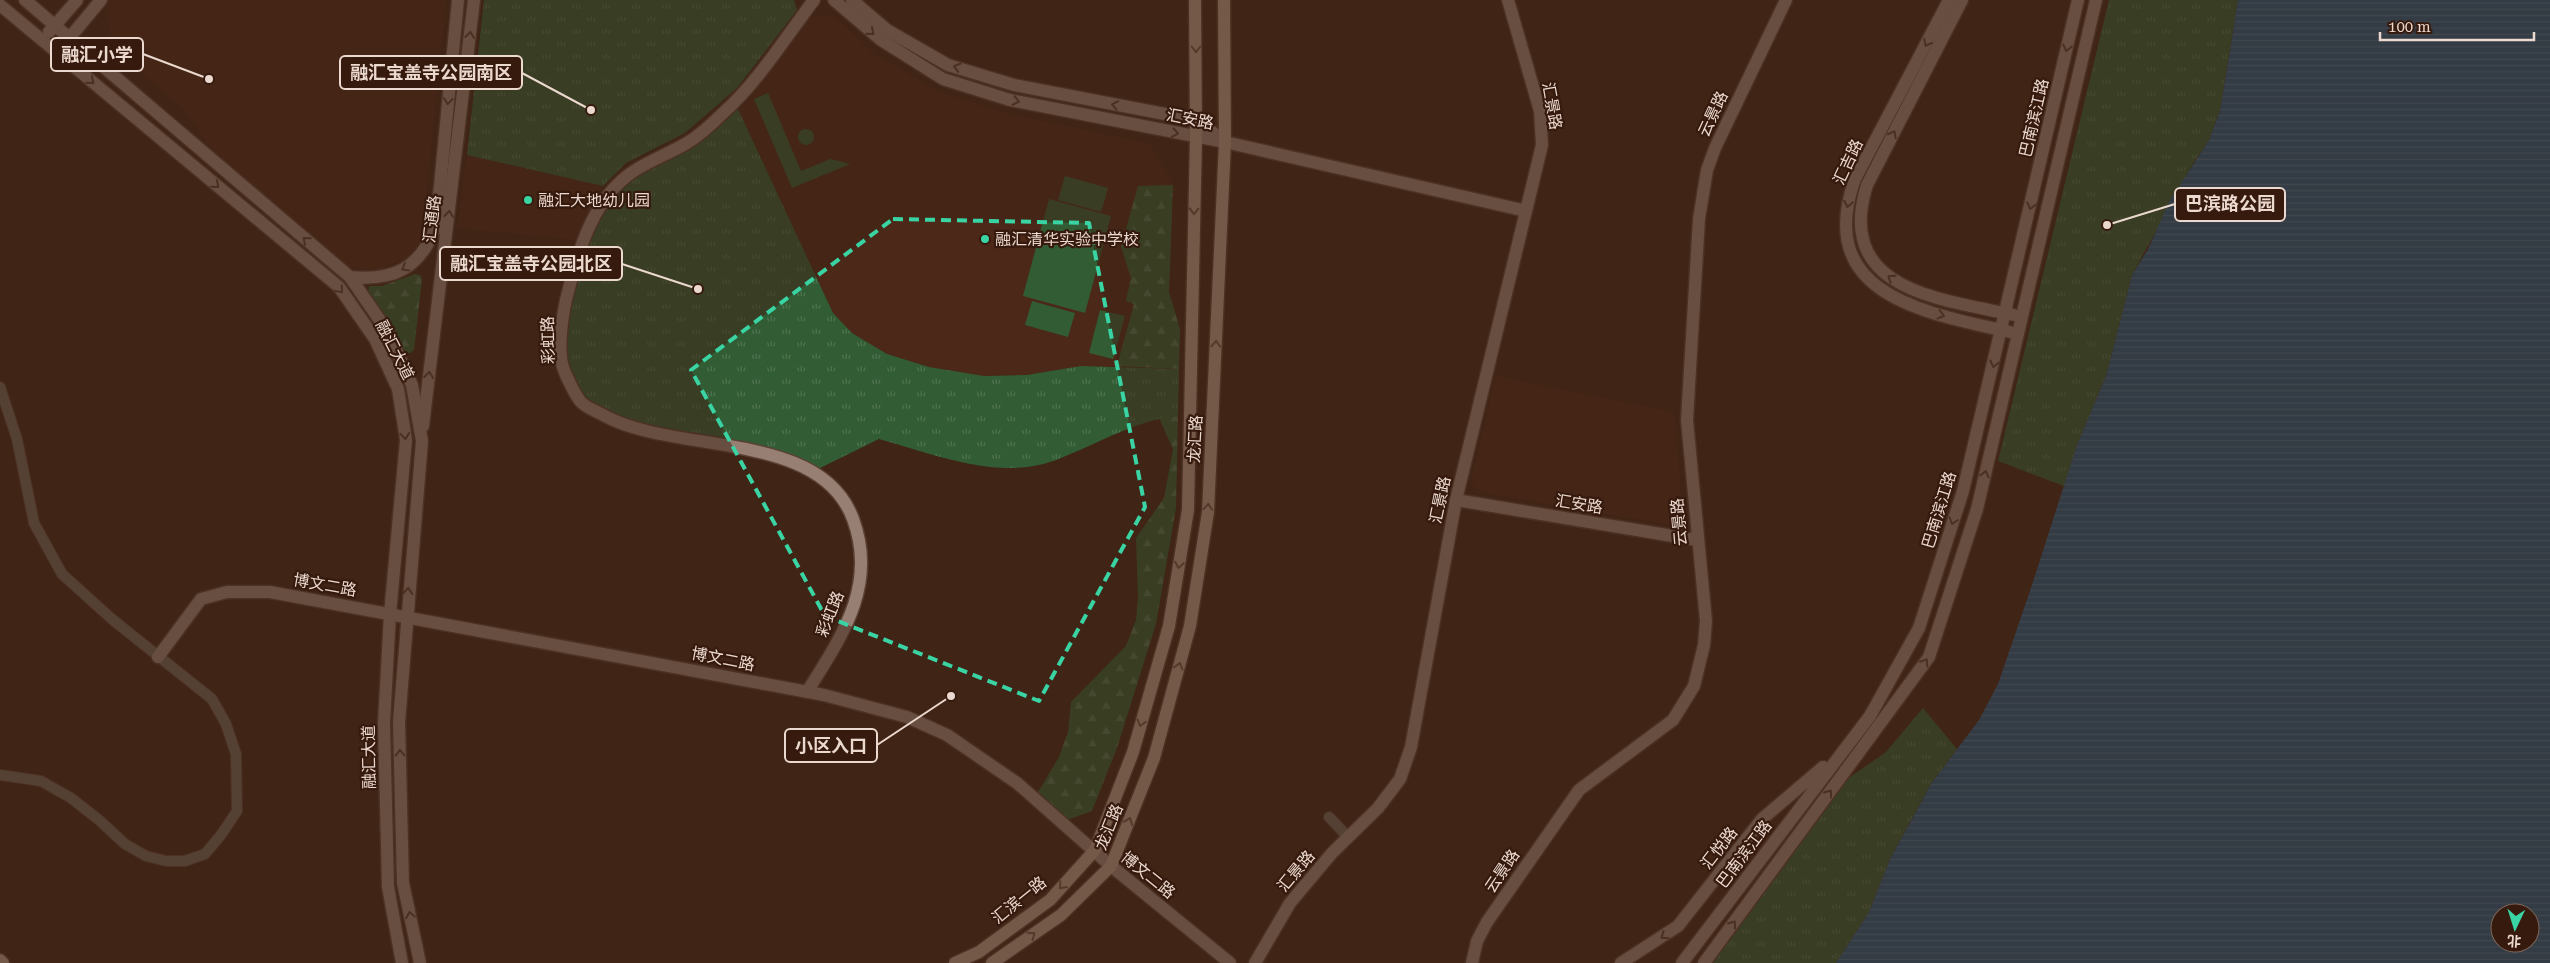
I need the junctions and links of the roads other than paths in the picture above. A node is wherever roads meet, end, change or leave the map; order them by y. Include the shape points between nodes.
1 (25, 0) edge
2 (77, 0) edge
3 (101, 0) edge
4 (458, 0) edge
5 (474, 0) edge
6 (814, 0) edge
7 (834, 0) edge
8 (852, 0) edge
9 (1195, 0) edge
10 (1224, 0) edge
11 (1508, 0) edge
12 (1949, 0) edge
13 (1962, 0) edge
14 (2078, 0) edge
15 (2096, 0) edge
16 (1783, 3) edge
17 (0, 5) edge
18 (54, 25) junction
19 (70, 38) junction
20 (42, 40) junction
21 (57, 53) junction
22 (1196, 120) junction
23 (1196, 137) junction
24 (1225, 142) junction
25 (1526, 211) junction
26 (350, 277) junction
27 (2006, 314) junction
28 (2021, 317) junction
29 (2002, 330) junction
30 (2017, 334) junction
31 (0, 387) edge
32 (422, 441) junction
33 (1456, 500) junction
34 (1697, 540) junction
35 (390, 614) junction
36 (406, 616) junction
37 (158, 657) junction
38 (807, 692) junction
39 (1842, 750) junction
40 (0, 775) edge
41 (1329, 817) dead end
42 (1348, 838) junction
43 (1095, 850) junction
44 (1111, 866) junction
45 (0, 960) edge
46 (3, 963) edge
47 (402, 963) edge
48 (420, 963) edge
49 (955, 963) edge
50 (992, 963) edge
51 (1230, 963) edge
52 (1255, 963) edge
53 (1472, 963) edge
54 (1621, 963) edge
55 (1682, 963) edge
56 (1704, 963) edge

1 - 18 street, 融汇大道
2 - 18 street
3 - 19 street
4 -> 26 street, 汇通路 via 436,227 420,258 404,270 387,277
32 -> 5 street, 汇通路
6 - 38 street, 彩虹路 via 748,88 724,113 689,142 633,172 612,191 595,213 562,314 562,365 581,403 616,422 661,435 764,454 802,467 830,482 850,509 863,558 861,579 839,641
7 -> 23 street, 汇安路 via 881,40 943,79 1010,100
22 -> 8 street, 汇安路 via 1014,85 948,65 887,30
9 -> 22 main road, 龙汇路
10 - 24 main road, 龙汇路
11 - 25 street, 汇景路 via 1542,128 1539,162
12 -> 29 street, 汇吉路 via 1855,179 1846,229 1857,264 1885,293 1925,312
27 -> 13 street, 汇吉路 via 1908,289 1881,271 1873,261 1864,246 1861,230 1860,214 1867,185
14 -> 27 street, 巴南滨江路
15 - 28 street, 巴南滨江路
16 - 34 street, 云景路 via 1715,148 1702,193 1687,420
17 - 20 street, 融汇大道
18 - 19 street, 融汇大道
18 - 20 street
19 - 21 street
26 -> 19 street, 融汇大道
20 - 21 street, 融汇大道
21 -> 35 street, 融汇大道 via 339,287 375,339 398,389 406,440
22 - 23 main road, 龙汇路
22 - 24 street, 汇安路
23 - 24 street, 汇安路
23 -> 43 main road, 龙汇路 via 1188,510 1169,626 1133,752
24 - 25 street
44 -> 24 main road, 龙汇路 via 1154,758 1190,626 1208,512
25 - 33 street, 汇景路
26 - 32 street, 融汇大道 via 388,332 412,385
27 - 28 street, 汇吉路
27 - 29 street, 巴南滨江路
28 - 30 street, 巴南滨江路
29 - 30 street, 汇吉路
29 -> 39 street, 巴南滨江路 via 1963,491 1919,628 1870,716
56 -> 30 street, 巴南滨江路 via 1929,657 1977,509
31 - 37 street via 17,439 34,523 62,574
36 -> 32 street, 融汇大道
33 - 34 street, 汇安路
33 - 42 street, 汇景路 via 1411,747 1400,779 1378,808
34 - 53 street, 云景路 via 1705,629 1700,666 1685,704 1673,720 1579,790 1487,922 1477,941
35 - 36 street, 博文二路
35 - 37 street, 博文二路 via 270,592 227,592 201,599
35 - 47 street, 融汇大道 via 384,723 388,887
36 - 38 street, 博文二路
48 -> 36 street, 融汇大道 via 404,883 399,722
37 - 40 street via 212,699 226,724 236,754 237,810 205,854 185,861 146,856 125,844 71,798 41,781
38 - 43 street, 博文二路 via 907,716 947,736 1017,783
39 -> 54 street, 汇悦路 via 1762,819 1678,926
39 - 55 street, 巴南滨江路
41 - 42 street
42 - 52 street, 汇景路 via 1290,903
43 - 44 street, 博文二路
43 -> 49 main road, 汇滨一路 via 1050,900 979,952
50 -> 44 main road via 1061,915
44 - 51 street, 博文二路
45 - 46 main road

